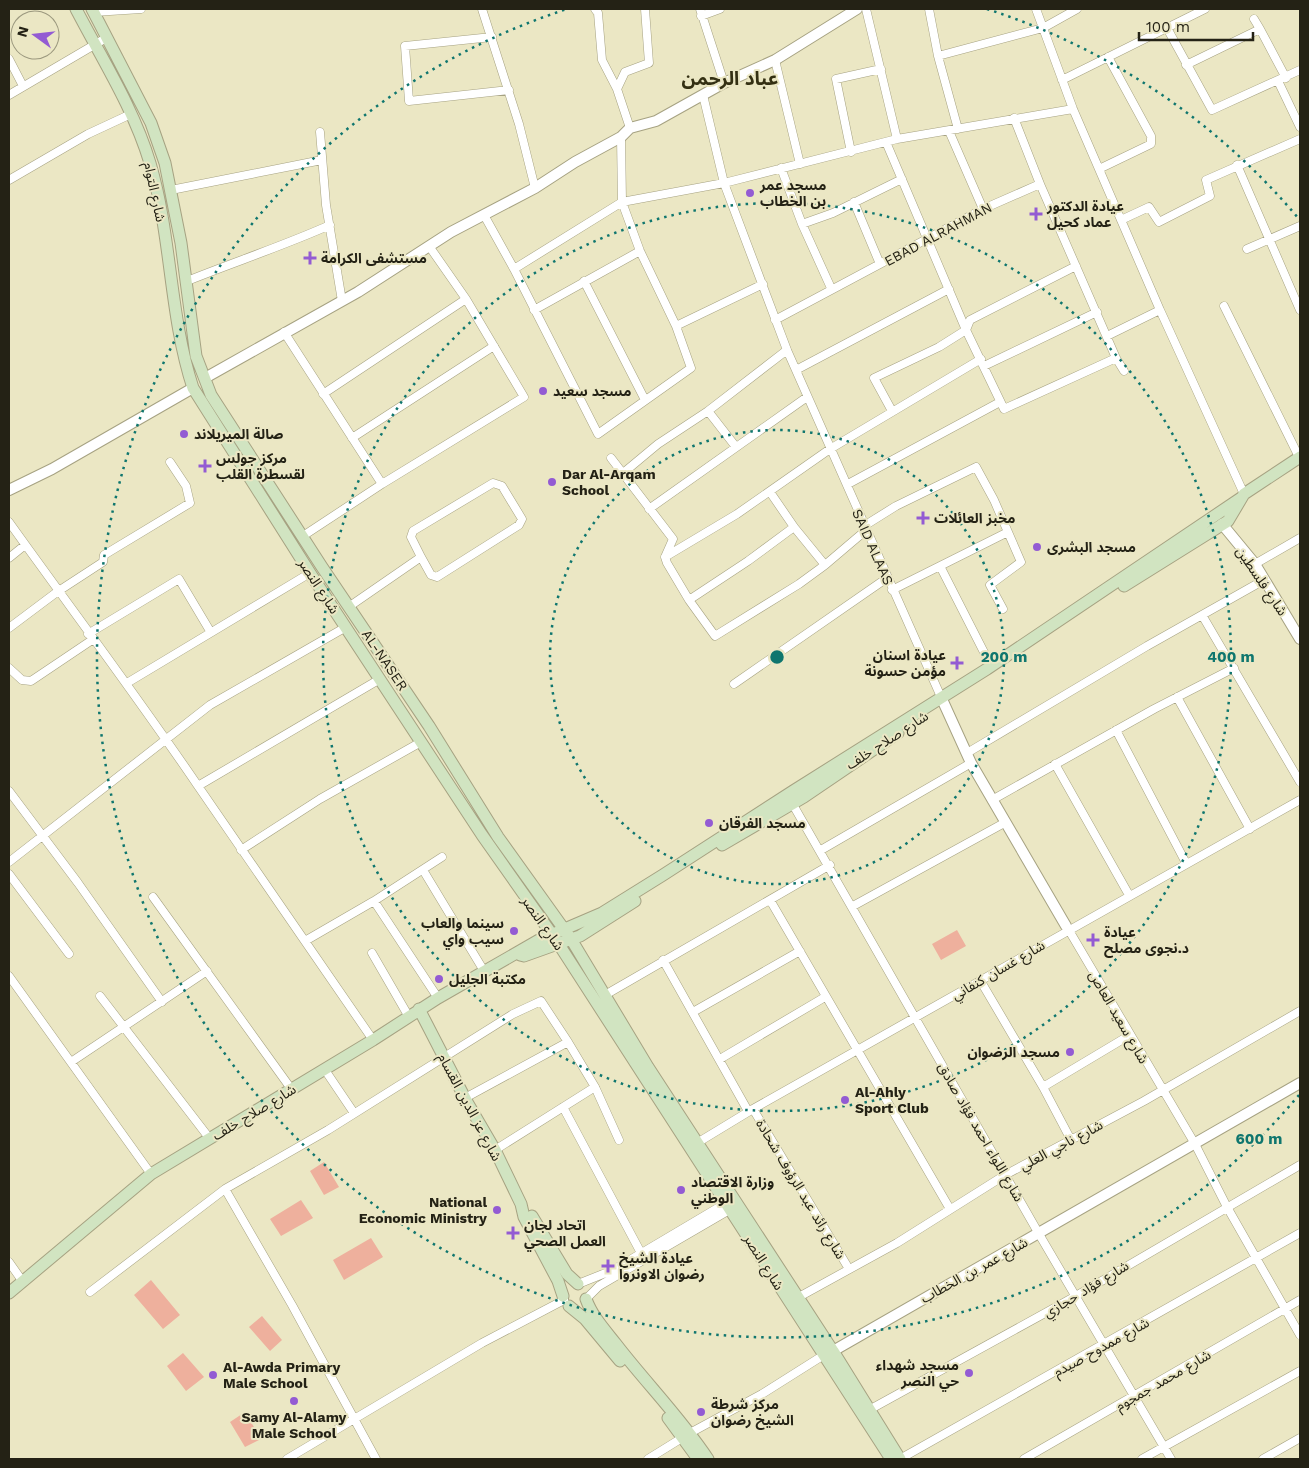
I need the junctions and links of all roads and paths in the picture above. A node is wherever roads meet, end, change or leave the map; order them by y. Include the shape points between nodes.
1 (76, 9) edge
2 (141, 9) edge
3 (482, 9) edge
4 (595, 9) edge
5 (645, 9) edge
6 (720, 9) edge
7 (857, 9) edge
8 (866, 9) edge
9 (928, 9) edge
10 (1036, 9) edge
11 (1077, 9) edge
12 (1205, 9) edge
13 (93, 10) edge
14 (701, 12) edge
15 (1254, 19) dead end
16 (1042, 28) junction
17 (1167, 28) junction
18 (1260, 29) junction
19 (492, 37) junction
20 (106, 38) junction
21 (95, 44) junction
22 (938, 56) junction
23 (1108, 57) junction
24 (9, 59) edge
25 (775, 60) junction
26 (1186, 65) junction
27 (881, 69) junction
28 (1300, 70) edge
29 (1286, 78) junction
30 (1062, 80) junction
31 (1278, 81) junction
32 (724, 84) junction
33 (23, 86) junction
34 (617, 89) junction
35 (509, 90) junction
36 (9, 95) edge
37 (703, 95) junction
38 (1073, 109) junction
39 (131, 114) junction
40 (1014, 118) junction
41 (1300, 127) edge
42 (630, 128) junction
43 (958, 129) junction
44 (950, 131) junction
45 (320, 132) dead end
46 (621, 137) junction
47 (897, 139) junction
48 (1300, 139) edge
49 (886, 142) junction
50 (851, 152) junction
51 (322, 160) junction
52 (800, 164) junction
53 (1237, 165) junction
54 (781, 168) junction
55 (1099, 169) junction
56 (902, 179) junction
57 (9, 180) edge
58 (724, 183) junction
59 (1040, 184) junction
60 (535, 188) junction
61 (171, 190) junction
62 (622, 202) junction
63 (854, 202) junction
64 (983, 209) junction
65 (484, 215) junction
66 (1121, 220) junction
67 (802, 224) junction
68 (330, 225) junction
69 (1300, 226) edge
70 (928, 239) junction
71 (1269, 240) junction
72 (429, 246) junction
73 (1247, 249) dead end
74 (640, 251) junction
75 (880, 264) junction
76 (1076, 266) junction
77 (514, 269) junction
78 (584, 281) junction
79 (187, 282) junction
80 (763, 284) junction
81 (831, 288) junction
82 (949, 289) junction
83 (466, 299) junction
84 (342, 301) junction
85 (1224, 306) dead end
86 (534, 310) junction
87 (1160, 310) junction
88 (1300, 310) edge
89 (1096, 312) junction
90 (775, 320) junction
91 (676, 326) junction
92 (966, 330) junction
93 (284, 332) junction
94 (1107, 336) junction
95 (494, 346) junction
96 (786, 350) junction
97 (1116, 358) junction
98 (983, 363) junction
99 (796, 370) junction
100 (1124, 371) dead end
101 (205, 378) junction
102 (193, 388) junction
103 (323, 394) junction
104 (807, 398) junction
105 (645, 400) junction
106 (1000, 402) junction
107 (708, 411) junction
108 (892, 412) junction
109 (352, 438) junction
110 (736, 447) junction
111 (830, 449) junction
112 (1300, 457) edge
113 (611, 458) dead end
114 (170, 462) dead end
115 (622, 474) junction
116 (382, 484) junction
117 (848, 484) junction
118 (9, 490) edge
119 (770, 492) junction
120 (1242, 496) junction
121 (648, 509) junction
122 (9, 522) edge
123 (1222, 524) junction
124 (794, 527) junction
125 (864, 528) junction
126 (1008, 532) junction
127 (303, 536) junction
128 (1300, 538) edge
129 (25, 545) junction
130 (665, 556) junction
131 (421, 557) junction
132 (9, 558) edge
133 (1255, 564) junction
134 (825, 565) junction
135 (940, 566) junction
136 (310, 573) junction
137 (887, 578) junction
138 (1264, 580) junction
139 (892, 590) junction
140 (57, 592) junction
141 (689, 600) junction
142 (350, 606) junction
143 (1003, 609) dead end
144 (1202, 615) junction
145 (346, 627) junction
146 (9, 628) edge
147 (210, 631) junction
148 (90, 637) junction
149 (1300, 639) edge
150 (991, 666) junction
151 (9, 668) edge
152 (1234, 668) junction
153 (380, 679) junction
154 (127, 683) junction
155 (734, 684) dead end
156 (1177, 697) junction
157 (942, 701) junction
158 (1116, 730) junction
159 (166, 740) junction
160 (421, 742) junction
161 (969, 758) junction
162 (1055, 764) junction
163 (1300, 782) edge
164 (198, 786) junction
165 (9, 791) edge
166 (992, 800) junction
167 (1300, 800) edge
168 (792, 803) junction
169 (1006, 822) junction
170 (1250, 829) junction
171 (42, 838) junction
172 (241, 850) junction
173 (821, 850) junction
174 (442, 857) dead end
175 (9, 862) edge
176 (1186, 863) junction
177 (830, 865) junction
178 (423, 870) junction
179 (9, 874) edge
180 (1129, 896) junction
181 (153, 897) dead end
182 (770, 900) junction
183 (374, 901) junction
184 (853, 906) junction
185 (564, 928) junction
186 (1067, 928) junction
187 (555, 939) junction
188 (571, 939) junction
189 (305, 941) junction
190 (800, 950) junction
191 (372, 953) dead end
192 (69, 954) dead end
193 (663, 960) junction
194 (207, 971) junction
195 (484, 971) junction
196 (9, 976) edge
197 (980, 980) junction
198 (605, 995) junction
199 (100, 996) dead end
200 (825, 997) junction
201 (438, 998) junction
202 (162, 1002) junction
203 (419, 1009) junction
204 (1300, 1011) edge
205 (693, 1012) junction
206 (409, 1016) junction
207 (916, 1017) junction
208 (124, 1028) junction
209 (1130, 1035) junction
210 (373, 1040) junction
211 (568, 1042) junction
212 (858, 1050) junction
213 (443, 1058) junction
214 (720, 1059) junction
215 (71, 1062) junction
216 (324, 1070) junction
217 (1300, 1083) edge
218 (595, 1087) junction
219 (1043, 1087) junction
220 (292, 1090) junction
221 (1162, 1090) junction
222 (465, 1098) junction
223 (563, 1107) junction
224 (751, 1110) junction
225 (354, 1113) junction
226 (210, 1139) junction
227 (620, 1140) dead end
228 (1071, 1140) junction
229 (698, 1143) junction
230 (1195, 1144) junction
231 (495, 1150) junction
232 (1300, 1165) edge
233 (152, 1174) junction
234 (1005, 1175) junction
235 (225, 1190) junction
236 (521, 1204) junction
237 (729, 1206) junction
238 (1226, 1207) junction
239 (950, 1209) junction
240 (1300, 1233) edge
241 (1039, 1234) junction
242 (640, 1253) junction
243 (1257, 1258) junction
244 (9, 1262) edge
245 (849, 1269) junction
246 (23, 1282) junction
247 (578, 1284) junction
248 (90, 1292) dead end
249 (9, 1293) edge
250 (1076, 1296) junction
251 (797, 1298) junction
252 (586, 1299) junction
253 (1300, 1300) edge
254 (566, 1301) junction
255 (1285, 1308) junction
256 (1300, 1334) edge
257 (1104, 1346) junction
258 (828, 1353) junction
259 (1300, 1371) edge
260 (1135, 1397) junction
261 (869, 1410) junction
262 (356, 1420) junction
263 (686, 1435) junction
264 (1300, 1438) edge
265 (1164, 1447) junction
266 (287, 1459) edge
267 (376, 1459) edge
268 (648, 1459) edge
269 (698, 1459) edge
270 (708, 1459) edge
271 (891, 1459) edge
272 (900, 1459) edge
273 (1024, 1459) edge
274 (1142, 1459) edge
275 (1172, 1459) edge
276 (1263, 1459) edge

1 - 21 main road, شارع التوام
2 - 13 street
3 - 19 street
4 - 34 street via 602,60
5 - 34 street via 649,63 625,72
6 - 14 street
7 - 25 street
8 - 27 street
9 - 22 street
10 - 16 street
11 - 16 street
12 - 17 street
13 - 20 main road, شارع التوام
14 - 32 street
15 - 18 street
16 - 22 street
16 - 30 street
17 - 23 street
17 - 26 street
18 - 26 street
18 - 29 street
19 - 35 street
19 - 35 street via 405,46 409,101
20 - 21 street
20 - 61 main road, شارع التوام via 151,123
21 - 33 street
21 - 39 main road, شارع التوام
22 - 43 street
23 - 30 street
23 - 55 street via 1151,136 1151,144
24 - 33 street
25 - 32 street
25 - 52 street
26 - 31 street via 1212,110
27 - 47 street
27 - 50 street via 836,80
28 - 29 street
29 - 31 street
30 - 38 street
31 - 41 street
32 - 37 street
33 - 36 street
34 - 42 street
35 - 60 street
37 - 42 street via 656,121
37 - 58 street, SAID ALAAS
38 - 40 street
38 - 55 street
39 - 57 street via 88,134
39 - 102 main road, شارع التوام via 151,165 167,244 185,365
40 - 43 street
40 - 59 street
42 - 46 street
43 - 44 street
44 - 47 street
44 - 64 street
45 - 51 street
46 - 60 street
46 - 62 street
47 - 49 street
48 - 53 street
49 - 50 street
49 - 56 street
50 - 52 street
51 - 61 street
51 - 68 street
52 - 54 street
53 - 66 street via 1206,180 1210,196 1158,222 1149,207
53 - 71 street
54 - 58 street
54 - 67 street
55 - 66 street
56 - 63 street
56 - 70 street
58 - 62 street
58 - 80 street, SAID ALAAS
59 - 64 street, EBAD ALRAHMAN
59 - 76 street
60 - 65 street
61 - 79 main road, شارع التوام
62 - 74 street
62 - 77 street
63 - 67 street
63 - 75 street
64 - 70 street, EBAD ALRAHMAN
65 - 72 street
65 - 77 street
66 - 87 street
67 - 81 street
68 - 79 street
68 - 84 street
69 - 71 street
70 - 75 street, EBAD ALRAHMAN
70 - 82 street
71 - 73 street
71 - 88 street
72 - 83 street
72 - 84 street
74 - 78 street
74 - 91 street
75 - 81 street, EBAD ALRAHMAN
76 - 89 street
76 - 92 street via 970,320
77 - 86 street
78 - 86 street
78 - 105 street
79 - 101 main road, شارع التوام via 196,356
80 - 90 street, SAID ALAAS
80 - 91 street
81 - 90 street, EBAD ALRAHMAN
82 - 92 street
82 - 99 street
83 - 95 street
83 - 103 street
84 - 93 street
85 - 112 street
86 - 105 street via 598,434
87 - 94 street
87 - 120 street
89 - 94 street
89 - 98 street
90 - 96 street, SAID ALAAS
91 - 105 street via 691,368
92 - 98 street
92 - 108 street via 939,347 874,378
93 - 101 street
93 - 103 street
94 - 97 street
95 - 109 street
95 - 116 street via 524,397
96 - 99 street, SAID ALAAS
96 - 107 street
97 - 100 street
97 - 106 street via 1004,409
98 - 106 street
98 - 108 street
99 - 104 street, SAID ALAAS
101 - 102 street
101 - 127 main road, AL-NASER via 211,395
102 - 118 street
102 - 136 main road, شارع النصر
103 - 109 street
104 - 110 street
104 - 111 street, SAID ALAAS
106 - 117 street
107 - 110 street
107 - 115 street via 658,444
108 - 111 street
109 - 116 street
110 - 121 street
111 - 117 street, SAID ALAAS
111 - 119 street
112 - 120 main road, شارع صلاح خلف
113 - 115 street
114 - 140 street via 186,486 190,503 104,555 103,562
115 - 121 street
116 - 127 street
117 - 125 street, SAID ALAAS
119 - 124 street
119 - 130 street
120 - 123 main road, شارع صلاح خلف via 1228,521
120 - 150 main road, شارع صلاح خلف
121 - 130 street via 673,539
122 - 129 street
123 - 133 street, شارع فلسطين
123 - 157 main road, شارع صلاح خلف
124 - 134 street
124 - 141 street
125 - 126 street via 896,506 976,467
125 - 134 street
125 - 137 street, SAID ALAAS
126 - 135 street
126 - 143 street via 1021,562 990,585
127 - 142 main road, AL-NASER
128 - 133 street
129 - 132 street
129 - 140 street
130 - 141 street
131 - 131 street via 431,575 437,577 519,525 522,519 502,486 493,483 413,531 411,537
131 - 142 street
133 - 138 street, شارع فلسطين
134 - 141 street via 715,636
135 - 139 street
135 - 150 street
136 - 145 main road, شارع النصر
136 - 147 street
137 - 139 street, SAID ALAAS
137 - 155 street
138 - 144 street
138 - 149 street, شارع فلسطين
139 - 157 street, SAID ALAAS
140 - 146 street
140 - 148 street
142 - 185 main road, AL-NASER via 498,837
144 - 152 street
144 - 161 street
145 - 153 main road, شارع النصر
145 - 159 street via 210,705
147 - 148 street via 179,579
147 - 154 street
148 - 151 street via 31,681 22,680
148 - 154 street
150 - 157 main road, شارع صلاح خلف
152 - 156 street
152 - 163 street
153 - 160 main road, شارع النصر
153 - 164 street
154 - 159 street
156 - 158 street
156 - 170 street
157 - 161 street, شارع سعيد العاص
157 - 168 main road, شارع صلاح خلف
157 - 185 main road, شارع صلاح خلف via 602,913
158 - 162 street
158 - 176 street
159 - 164 street
159 - 171 street
160 - 172 street via 320,799
160 - 187 main road, شارع النصر
161 - 166 street, شارع سعيد العاص
161 - 173 street
162 - 166 street
162 - 180 street
164 - 172 street
165 - 171 street
166 - 169 street, شارع سعيد العاص
167 - 170 street, شارع غسان كنفاني
168 - 173 street, شارع اللواء احمد فؤاد صادق
168 - 188 main road, شارع صلاح خلف via 680,871 614,916
169 - 184 street
169 - 186 street, شارع سعيد العاص
170 - 176 street, شارع غسان كنفاني
171 - 175 street
171 - 202 street
172 - 189 street
173 - 177 street, شارع اللواء احمد فؤاد صادق
174 - 178 street
176 - 180 street, شارع غسان كنفاني
177 - 182 street
177 - 184 street, شارع اللواء احمد فؤاد صادق
178 - 183 street
178 - 195 street
179 - 192 street
180 - 186 street, شارع غسان كنفاني
181 - 194 street
182 - 190 street
182 - 193 street
183 - 189 street
183 - 201 street
184 - 207 street, شارع اللواء احمد فؤاد صادق
185 - 187 main road, شارع صلاح خلف
185 - 188 main road, AL-NASER
186 - 197 street, شارع غسان كنفاني
186 - 209 street, شارع سعيد العاص
187 - 188 main road, شارع صلاح خلف
187 - 195 main road, شارع صلاح خلف
187 - 237 main road, شارع النصر
188 - 198 main road, شارع النصر
189 - 210 street
190 - 200 street
190 - 205 street
191 - 206 street
193 - 198 street
193 - 205 street, شارع رائد عبد الرؤوف شحادة
194 - 202 street
194 - 220 street
195 - 201 main road, شارع صلاح خلف
196 - 215 street
197 - 207 street, شارع غسان كنفاني
197 - 219 street
198 - 229 main road, شارع النصر
199 - 208 street
200 - 212 street
200 - 214 street
201 - 203 main road, شارع صلاح خلف
202 - 208 street
203 - 206 main road, شارع صلاح خلف
203 - 213 main road, شارع عز الدين القسام
204 - 221 street, شارع ناجي العلي
205 - 214 street, شارع رائد عبد الرؤوف شحادة
206 - 210 main road, شارع صلاح خلف
207 - 212 street, شارع غسان كنفاني
207 - 234 street, شارع اللواء احمد فؤاد صادق
208 - 215 street
208 - 226 street
209 - 219 street
209 - 221 street, شارع سعيد العاص
210 - 216 main road, شارع صلاح خلف
211 - 213 street via 541,1001 513,1014
211 - 218 street
211 - 222 street
212 - 224 street, شارع غسان كنفاني
212 - 239 street
213 - 222 main road, شارع عز الدين القسام
213 - 225 street
214 - 224 street, شارع رائد عبد الرؤوف شحادة
215 - 233 street
216 - 220 main road, شارع صلاح خلف
216 - 225 street
217 - 230 street, شارع عمر بن الخطاب
218 - 223 street
218 - 227 street
219 - 228 street
220 - 226 main road, شارع صلاح خلف
221 - 228 street, شارع ناجي العلي
221 - 230 street, شارع سعيد العاص
222 - 231 main road, شارع عز الدين القسام
223 - 231 street
223 - 242 street
224 - 229 street, شارع غسان كنفاني
224 - 245 street, شارع رائد عبد الرؤوف شحادة
225 - 235 street
226 - 233 main road, شارع صلاح خلف
228 - 234 street, شارع ناجي العلي
229 - 251 main road, شارع النصر
230 - 238 street, شارع سعيد العاص
230 - 241 street, شارع عمر بن الخطاب
231 - 236 main road, شارع عز الدين القسام
232 - 238 street, شارع فؤاد حجازي
233 - 246 main road, شارع صلاح خلف
234 - 239 street, شارع ناجي العلي
234 - 241 street, شارع اللواء احمد فؤاد صادق
235 - 248 street
235 - 262 street
236 - 247 main road, شارع عز الدين القسام
236 - 254 main road, شارع عز الدين القسام via 524,1217
237 - 242 street
237 - 252 street via 599,1286
237 - 258 main road, شارع النصر
238 - 243 street, شارع سعيد العاص
238 - 250 street, شارع فؤاد حجازي
239 - 245 street, شارع ناجي العلي
240 - 243 street, شارع ممدوح صيدم
241 - 250 street, شارع اللواء احمد فؤاد صادق
241 - 258 street, شارع عمر بن الخطاب
242 - 247 street via 613,1270
243 - 255 street, شارع سعيد العاص
243 - 257 street, شارع ممدوح صيدم
244 - 246 street
245 - 251 street, شارع ناجي العلي
246 - 249 main road, شارع صلاح خلف
247 - 252 main road via 586,1292
247 - 254 main road via 568,1286
250 - 257 street, شارع اللواء احمد فؤاد صادق
250 - 261 street, شارع فؤاد حجازي
251 - 258 main road, شارع النصر
252 - 254 main road via 580,1305
252 - 263 main road, شارع عز الدين القسام via 625,1358
253 - 255 street, شارع محمد جمجوم
254 - 262 street via 482,1343
254 - 263 main road, شارع عز الدين القسام
255 - 256 street, شارع سعيد العاص
255 - 260 street, شارع محمد جمجوم
257 - 260 street, شارع اللواء احمد فؤاد صادق
257 - 272 street, شارع ممدوح صيدم
258 - 261 main road, شارع النصر
258 - 263 street, شارع عمر بن الخطاب via 762,1394
258 - 271 main road, شارع النصر
259 - 265 street
260 - 265 street, شارع اللواء احمد فؤاد صادق
260 - 273 street, شارع محمد جمجوم
261 - 272 main road, شارع النصر
262 - 266 street
262 - 267 street
263 - 268 street, شارع عمر بن الخطاب
263 - 269 main road, شارع عز الدين القسام
263 - 270 main road, شارع عز الدين القسام
264 - 276 street
265 - 274 street
265 - 275 street, شارع اللواء احمد فؤاد صادق

